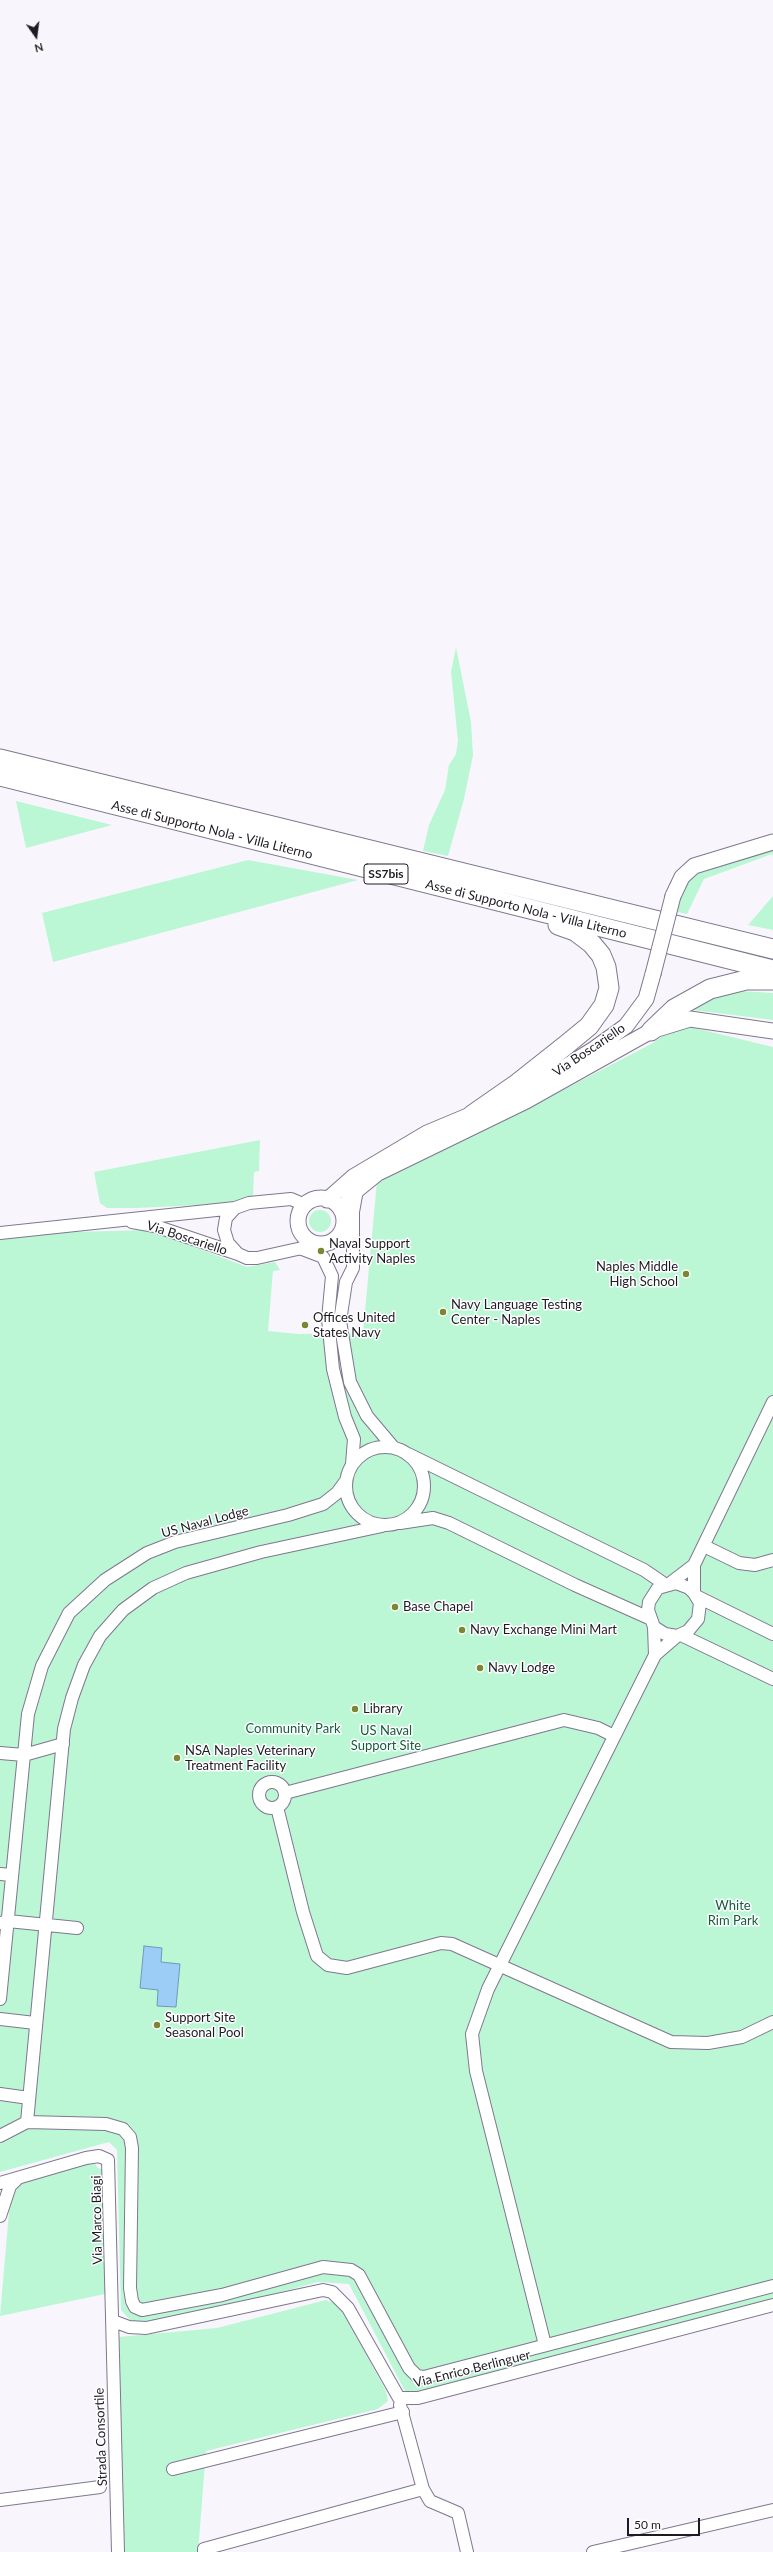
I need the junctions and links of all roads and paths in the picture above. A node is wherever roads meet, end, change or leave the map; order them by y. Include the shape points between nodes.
1 (0, 759) edge
2 (0, 776) edge
3 (773, 842) edge
4 (484, 898) junction
5 (728, 937) junction
6 (773, 944) edge
7 (773, 949) edge
8 (773, 970) edge
9 (773, 980) edge
10 (651, 1031) junction
11 (773, 1031) edge
12 (472, 1115) junction
13 (357, 1190) junction
14 (327, 1200) junction
15 (305, 1205) junction
16 (235, 1208) junction
17 (340, 1210) junction
18 (112, 1219) junction
19 (0, 1233) edge
20 (340, 1234) junction
21 (352, 1243) junction
22 (320, 1244) junction
23 (302, 1249) junction
24 (238, 1254) junction
25 (773, 1402) edge
26 (394, 1448) junction
27 (408, 1454) junction
28 (352, 1464) junction
29 (345, 1482) junction
30 (400, 1523) junction
31 (382, 1526) junction
32 (704, 1546) junction
33 (773, 1560) edge
34 (694, 1565) junction
35 (667, 1584) junction
36 (695, 1594) junction
37 (652, 1622) junction
38 (773, 1634) edge
39 (679, 1635) junction
40 (655, 1655) junction
41 (773, 1678) edge
42 (614, 1736) junction
43 (63, 1744) junction
44 (0, 1753) edge
45 (24, 1755) junction
46 (285, 1793) junction
47 (277, 1807) junction
48 (6, 1874) edge
49 (4, 1922) edge
50 (45, 1925) junction
51 (76, 1928) dead end
52 (500, 1964) junction
53 (0, 1999) edge
54 (0, 2019) edge
55 (773, 2022) edge
56 (35, 2023) junction
57 (0, 2094) edge
58 (29, 2098) junction
59 (27, 2122) junction
60 (0, 2136) edge
61 (18, 2178) junction
62 (0, 2183) edge
63 (4, 2190) edge
64 (0, 2216) edge
65 (773, 2286) edge
66 (773, 2305) edge
67 (113, 2321) junction
68 (545, 2346) junction
69 (399, 2398) junction
70 (402, 2412) junction
71 (173, 2469) dead end
72 (100, 2487) dead end
73 (423, 2489) junction
74 (0, 2500) edge
75 (773, 2510) edge
76 (118, 2552) edge
77 (204, 2552) edge
78 (468, 2552) edge
79 (593, 2552) edge

1 - 5 highway, Asse di Supporto Nola - Villa Literno / SS7bis
2 - 4 highway, Asse di Supporto Nola - Villa Literno / SS7bis
3 - 12 street, Via Boscariello, bridge via 694,866 682,877 673,896 646,999 621,1030 544,1080
4 - 8 highway, Asse di Supporto Nola - Villa Literno / SS7bis
4 - 12 highway via 575,931 601,955 606,967 609,988 601,1010 589,1026 518,1083
5 - 6 highway
5 - 7 highway, Asse di Supporto Nola - Villa Literno / SS7bis
9 - 10 highway via 746,980 710,989 674,1009
10 - 11 street, Via Boscariello via 690,1019
10 - 13 street, Via Boscariello via 526,1101 378,1173
12 - 14 street, Via Boscariello via 427,1133 353,1178
13 - 17 street, Via Boscariello
13 - 21 street
14 - 15 street via 314,1199
14 - 17 street
15 - 16 street, Via Boscariello via 291,1199 249,1203
15 - 22 street via 299,1214 299,1228 307,1239
16 - 18 street, Via Boscariello
16 - 24 street via 226,1218 224,1230 228,1243
17 - 20 street via 343,1225
18 - 19 street, Via Boscariello
18 - 24 street, Via Boscariello via 156,1226
20 - 21 street
20 - 22 street via 330,1242
21 - 26 street via 353,1268 346,1282 340,1321 350,1382 367,1416
22 - 23 street, Via Boscariello
23 - 24 street, Via Boscariello via 257,1258 247,1258
23 - 28 street via 323,1257 332,1276 328,1319 333,1369 345,1417 354,1439
25 - 32 street
26 - 27 street
26 - 28 street via 370,1450
27 - 30 street via 422,1473 424,1491 418,1508
27 - 35 street via 644,1570
28 - 29 street
29 - 31 street via 346,1495 354,1512 369,1523
29 - 45 street, US Naval Lodge via 337,1493 323,1504 175,1542 147,1553 105,1580 69,1613 42,1666 28,1714
30 - 31 street
30 - 37 street via 433,1518 449,1522
31 - 43 street via 261,1552 186,1573 153,1588 123,1610 100,1636 84,1665 72,1698
32 - 33 street via 739,1563 754,1565
32 - 34 street
34 - 35 street
34 - 36 street
35 - 36 street via 683,1585
35 - 37 street via 658,1588 651,1598 648,1610
36 - 38 street
36 - 39 street via 700,1611 698,1619 688,1632
37 - 39 street via 665,1634
37 - 40 street
39 - 40 street
39 - 41 street
40 - 42 street
42 - 46 street via 598,1728 564,1720
42 - 52 street
43 - 45 street
43 - 50 street
44 - 45 street
45 - 48 street, US Naval Lodge
46 - 47 street via 284,1800
46 - 47 street via 282,1786 275,1782 267,1783 262,1788 262,1803 269,1807
47 - 52 street via 303,1912 317,1956 328,1965 347,1968 441,1943 452,1944
48 - 49 street, US Naval Lodge
49 - 50 street
49 - 53 street, US Naval Lodge
50 - 51 street
50 - 56 street
52 - 55 street via 671,2042 708,2043 742,2037
52 - 68 street via 472,2034 476,2071
54 - 56 street
56 - 58 street
57 - 58 street
58 - 59 street
59 - 60 street
59 - 68 street via 106,2124 123,2129 130,2137 130,2288 135,2307 142,2310 222,2295 323,2267 340,2268 359,2275 409,2368 417,2376 424,2377
61 - 62 street, Via Marco Biagi
61 - 63 street
61 - 67 street, Via Marco Biagi via 99,2156 108,2160
63 - 64 street
65 - 68 street
66 - 69 street, Via Enrico Berlinguer via 418,2398
67 - 69 street, Via Enrico Berlinguer via 129,2327 146,2328 323,2290 332,2292 348,2308
67 - 76 street, Strada Consortile
69 - 70 street
70 - 71 street
70 - 73 street
72 - 74 street
73 - 77 street via 204,2549
73 - 78 street via 430,2501 458,2513
75 - 79 street

